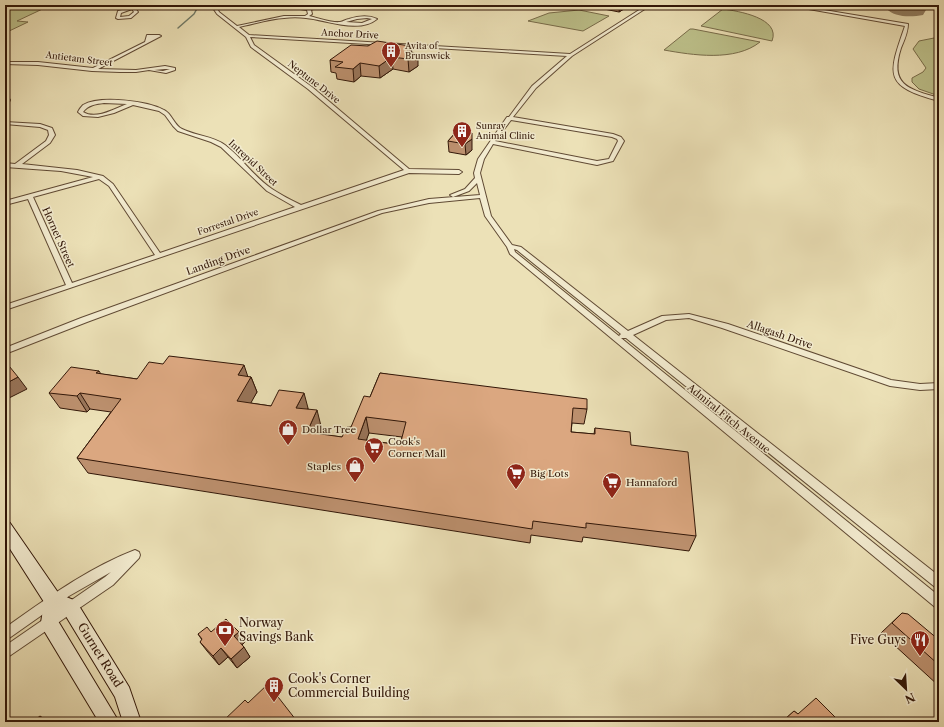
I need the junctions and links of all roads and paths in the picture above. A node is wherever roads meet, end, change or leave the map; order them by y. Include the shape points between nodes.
1 (145, 5) edge
2 (218, 5) edge
3 (299, 5) edge
4 (314, 5) edge
5 (649, 5) edge
6 (788, 5) edge
7 (799, 6) edge
8 (133, 8) junction
9 (309, 9) junction
10 (306, 17) junction
11 (340, 24) junction
12 (236, 27) junction
13 (248, 36) junction
14 (146, 41) dead end
15 (572, 55) junction
16 (5, 63) edge
17 (92, 70) junction
18 (151, 70) dead end
19 (5, 95) edge
20 (939, 100) edge
21 (131, 104) junction
22 (5, 105) edge
23 (509, 118) junction
24 (5, 123) edge
25 (492, 142) junction
26 (5, 165) edge
27 (16, 166) junction
28 (408, 171) junction
29 (459, 172) dead end
30 (102, 177) junction
31 (478, 178) junction
32 (30, 196) junction
33 (483, 196) junction
34 (440, 199) junction
35 (5, 203) edge
36 (301, 208) junction
37 (510, 247) junction
38 (158, 255) junction
39 (70, 285) junction
40 (5, 308) edge
41 (628, 334) junction
42 (616, 340) junction
43 (5, 351) edge
44 (939, 386) edge
45 (5, 528) edge
46 (939, 583) edge
47 (53, 600) junction
48 (939, 603) edge
49 (70, 607) junction
50 (49, 623) junction
51 (5, 635) edge
52 (5, 653) edge
53 (110, 722) edge
54 (132, 722) edge

1 - 8 street
2 - 12 street, Neptune Drive via 218,13
3 - 9 street via 301,8
4 - 9 street
5 - 15 street, Admiral Fitch Avenue
6 - 7 street
7 - 20 street via 907,25 895,61 894,75 907,88
8 - 8 street via 119,12 118,18 130,17 136,12
9 - 10 street via 310,14
10 - 11 street
10 - 12 street via 284,17
11 - 11 street via 364,23 375,19 355,19
12 - 13 street, Neptune Drive
13 - 15 street, Anchor Drive
13 - 28 street, Neptune Drive via 252,46 310,88
14 - 17 street
15 - 23 street, Admiral Fitch Avenue via 534,87
16 - 17 street, Antietam Street via 38,62
17 - 18 street, Antietam Street
19 - 22 street via 8,100
21 - 21 street, Intrepid Street via 99,102 85,106 80,112 95,116
21 - 36 street, Intrepid Street via 160,109 179,129 214,140 269,190
23 - 25 street, Admiral Fitch Avenue
23 - 25 street via 613,136 621,141 611,160 605,162 543,154
24 - 27 street via 44,127 50,129 52,135 48,142
25 - 31 street, Admiral Fitch Avenue via 482,159 477,173
26 - 27 street
27 - 30 street via 80,172
28 - 29 street, Forrestal Drive
28 - 36 street, Forrestal Drive
30 - 32 street
30 - 38 street via 111,185
31 - 33 street, Admiral Fitch Avenue
31 - 34 street, Landing Drive via 467,190
32 - 35 street
32 - 39 street, Hornet Street
33 - 34 street, Landing Drive
33 - 37 street, Admiral Fitch Avenue via 488,216
34 - 43 street, Landing Drive via 395,207 368,216
36 - 38 street, Forrestal Drive
37 - 41 street, Admiral Fitch Avenue via 519,248
37 - 42 street, Admiral Fitch Avenue via 512,253
38 - 39 street, Forrestal Drive
39 - 40 street, Forrestal Drive
41 - 42 street, Allagash Drive
41 - 44 street, Allagash Drive via 665,318 689,316 890,382 920,387
41 - 46 street, Admiral Fitch Avenue
42 - 48 street, Admiral Fitch Avenue
45 - 47 main road
47 - 49 main road
47 - 49 street via 97,572 135,555 109,581
47 - 50 main road
47 - 51 street
49 - 50 street
49 - 54 main road, Gurnet Road via 123,693
50 - 52 street
50 - 53 main road

